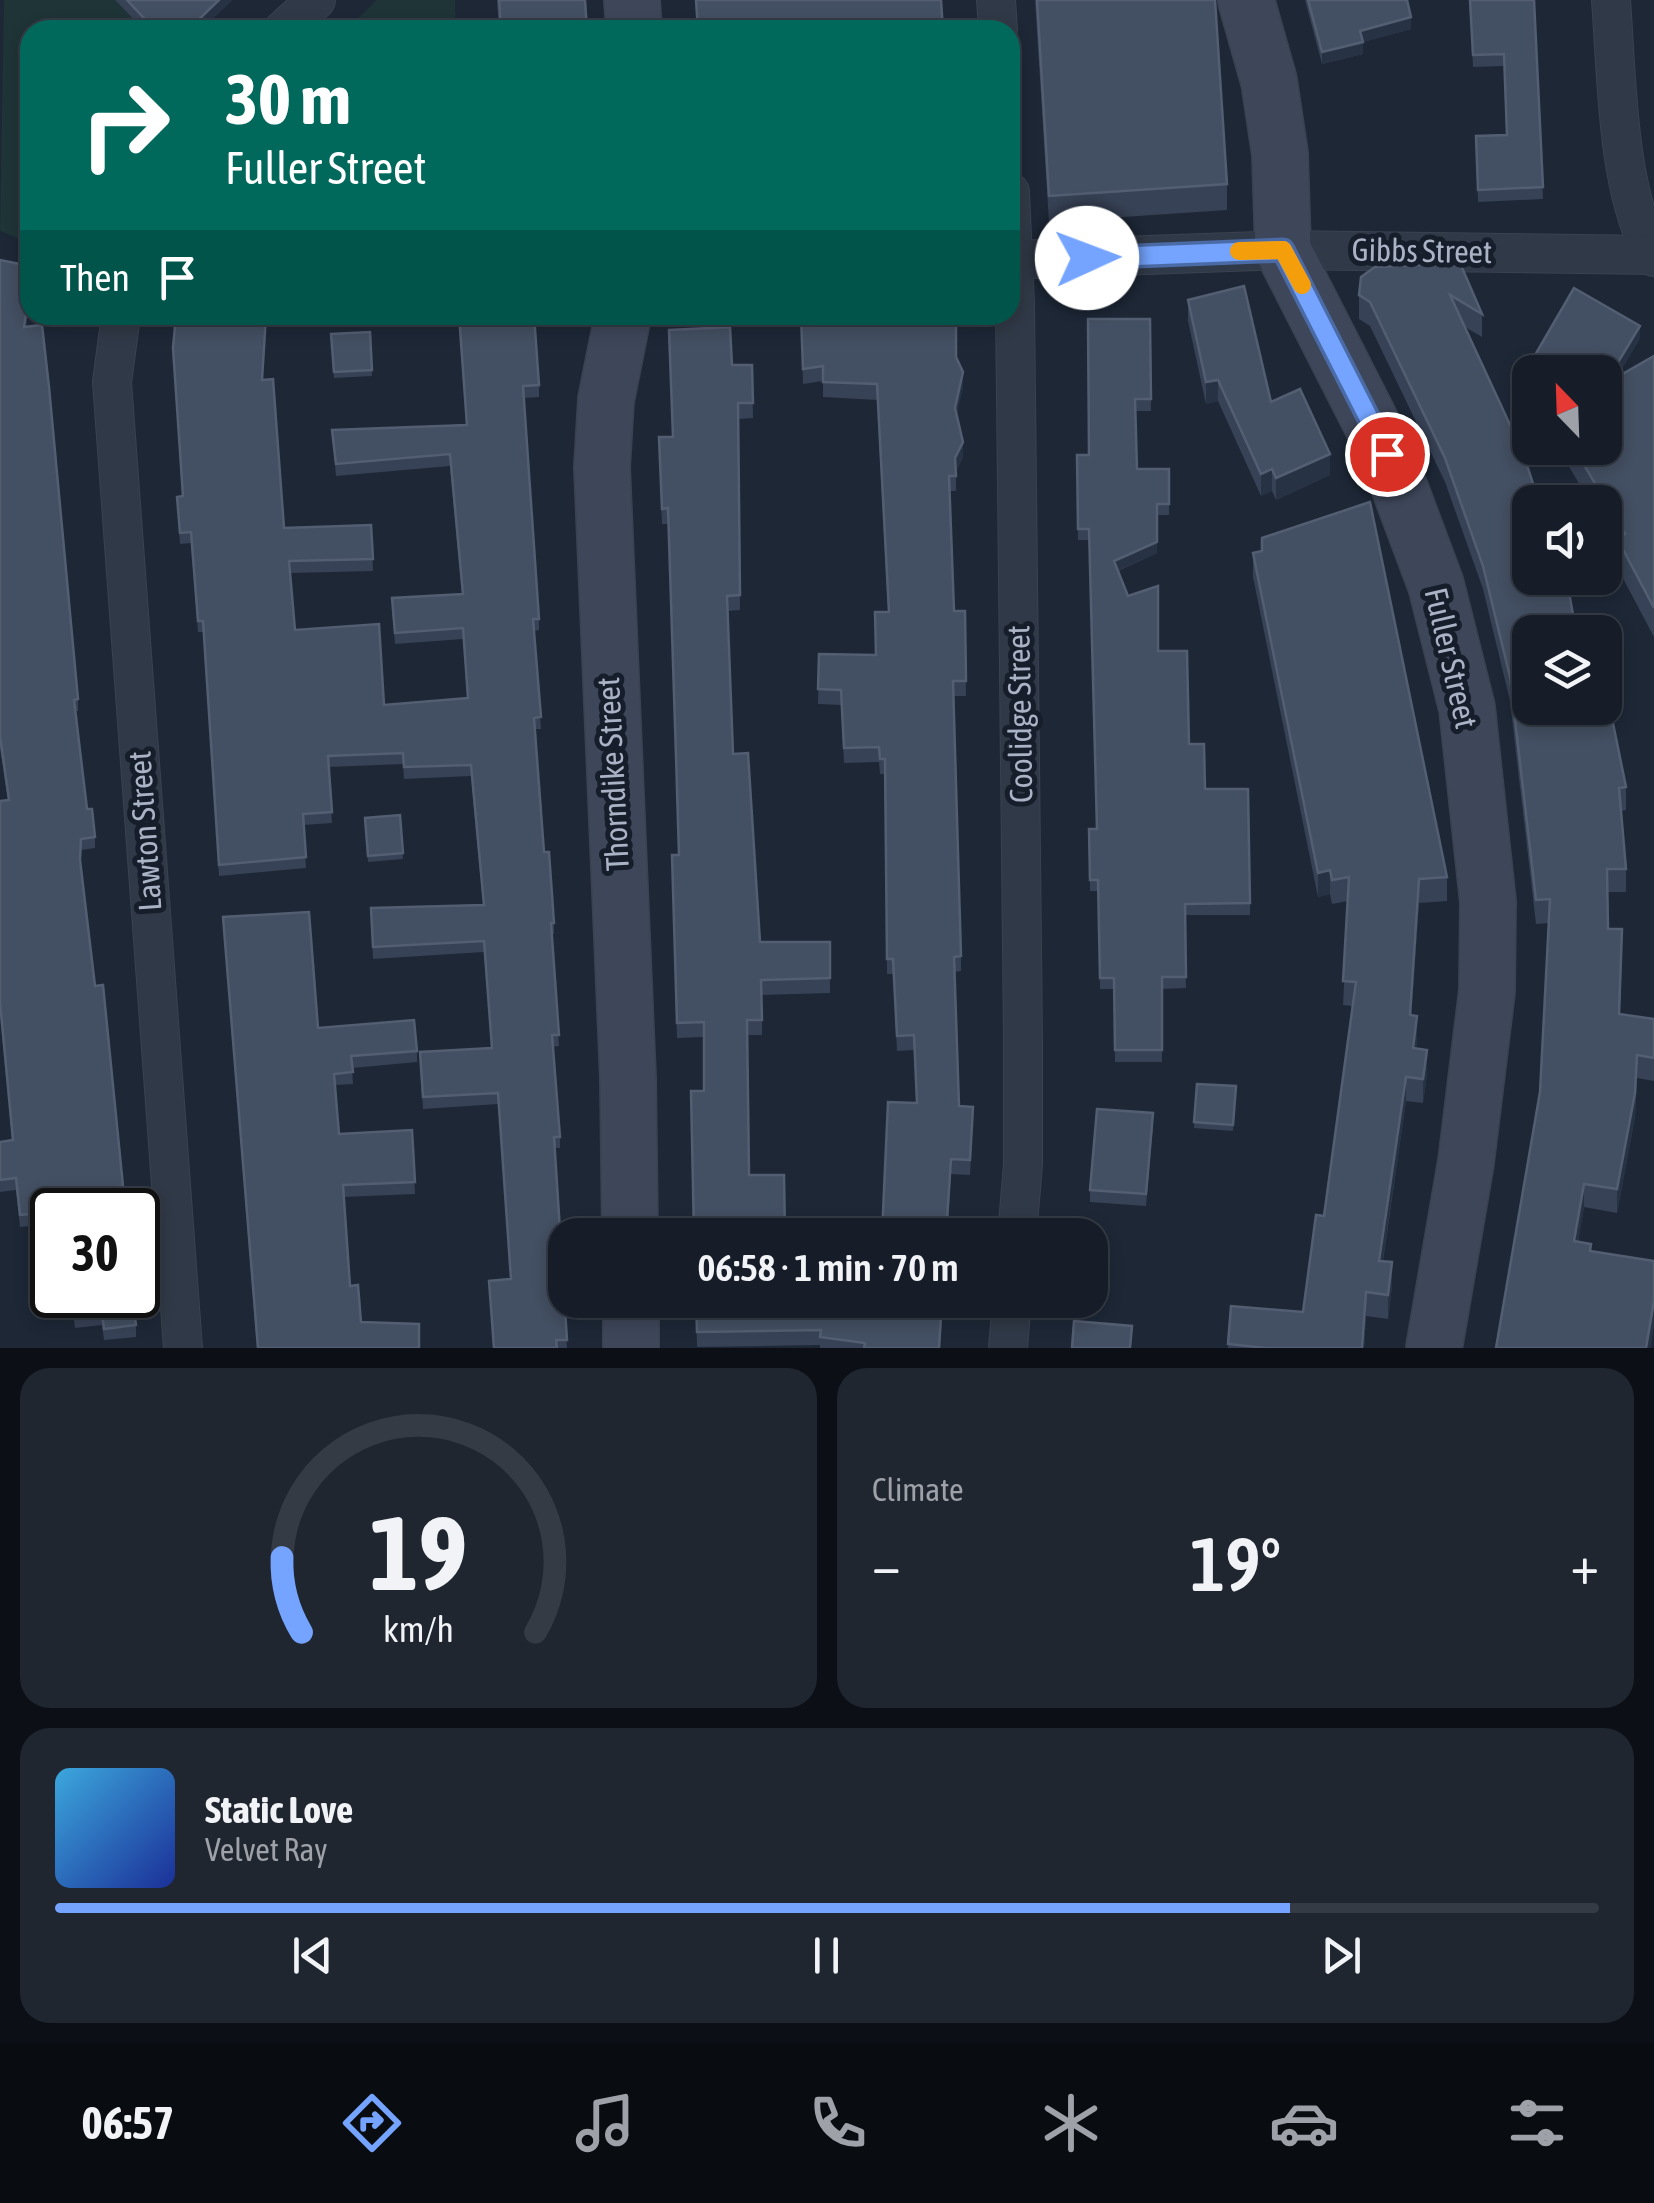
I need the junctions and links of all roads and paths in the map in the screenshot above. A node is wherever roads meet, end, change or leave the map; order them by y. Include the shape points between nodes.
1 (316, 0) edge
2 (1246, 0) edge
3 (1610, 0) edge
4 (295, 20) edge
5 (1283, 250) junction
6 (1653, 255) edge
7 (1020, 260) edge
8 (120, 325) edge
9 (621, 325) edge
10 (1013, 325) edge
11 (629, 1218) edge
12 (1018, 1218) edge
13 (630, 1318) edge
14 (1010, 1318) edge
15 (183, 1348) edge
16 (631, 1348) edge
17 (1008, 1348) edge
18 (1434, 1348) edge

1 - 4 street
2 - 5 street, Fuller Street via 1280,154
3 - 6 street via 1623,142
5 - 6 street, Gibbs Street
5 - 7 street, Gibbs Street
5 - 18 street, Fuller Street via 1387,454 1436,585 1467,708 1488,902 1487,992
8 - 15 street, Lawton Street via 112,382
9 - 11 street, Thorndike Street via 602,467
10 - 12 street, Coolidge Street via 1023,1039
13 - 16 street
14 - 17 street

